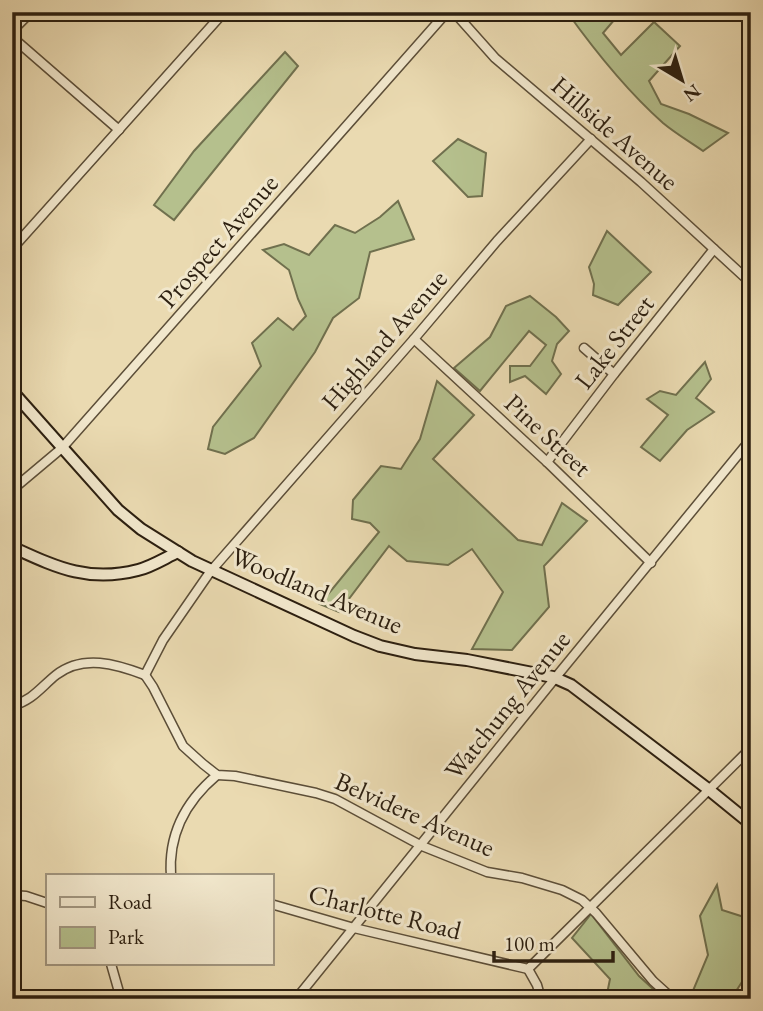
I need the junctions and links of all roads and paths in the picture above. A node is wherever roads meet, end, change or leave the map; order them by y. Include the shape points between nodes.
1 (31, 12) edge
2 (224, 12) edge
3 (447, 12) edge
4 (454, 12) edge
5 (12, 34) edge
6 (119, 130) junction
7 (591, 139) junction
8 (714, 249) junction
9 (12, 250) edge
10 (751, 283) edge
11 (414, 339) junction
12 (584, 348) dead end
13 (614, 374) junction
14 (12, 391) edge
15 (751, 439) edge
16 (62, 448) junction
17 (547, 461) junction
18 (12, 490) edge
19 (12, 547) edge
20 (178, 552) junction
21 (651, 563) junction
22 (211, 570) junction
23 (145, 675) junction
24 (556, 677) junction
25 (12, 706) edge
26 (751, 748) edge
27 (217, 775) junction
28 (708, 789) junction
29 (751, 824) edge
30 (420, 845) junction
31 (171, 874) edge
32 (12, 895) edge
33 (46, 903) edge
34 (273, 905) edge
35 (590, 908) junction
36 (354, 928) junction
37 (111, 965) edge
38 (527, 969) junction
39 (121, 999) edge
40 (296, 999) edge
41 (541, 999) edge
42 (673, 999) edge

1 - 5 street
2 - 6 street
3 - 16 street, Prospect Avenue
4 - 7 street, Hillside Avenue via 495,58
5 - 6 street
6 - 9 street
7 - 8 street, Hillside Avenue
7 - 11 street, Highland Avenue
8 - 10 street, Hillside Avenue
8 - 13 street, Lake Street
11 - 17 street, Pine Street
11 - 22 street, Highland Avenue
12 - 13 street
13 - 17 street, Lake Street
14 - 16 street, Woodland Avenue
15 - 21 street, Watchung Avenue
16 - 18 street, Prospect Avenue
16 - 20 street, Woodland Avenue via 118,510
17 - 21 street, Pine Street
19 - 20 street via 71,572 95,575 139,570
20 - 22 street, Woodland Avenue
21 - 24 street, Watchung Avenue
22 - 23 street
22 - 24 street, Woodland Avenue via 380,646
23 - 25 street via 84,662 72,665 32,697
23 - 27 street via 184,746
24 - 28 street, Woodland Avenue
24 - 30 street, Watchung Avenue
26 - 28 street
27 - 30 street, Belvidere Avenue via 335,799
27 - 31 street via 198,792 179,822
28 - 29 street, Woodland Avenue
28 - 35 street
30 - 35 street, Belvidere Avenue via 487,872 562,890
30 - 36 street, Watchung Avenue
32 - 33 street
34 - 36 street, Charlotte Road
35 - 38 street
35 - 42 street, Belvidere Avenue
36 - 38 street, Charlotte Road
36 - 40 street, Watchung Avenue
37 - 39 street
38 - 41 street

